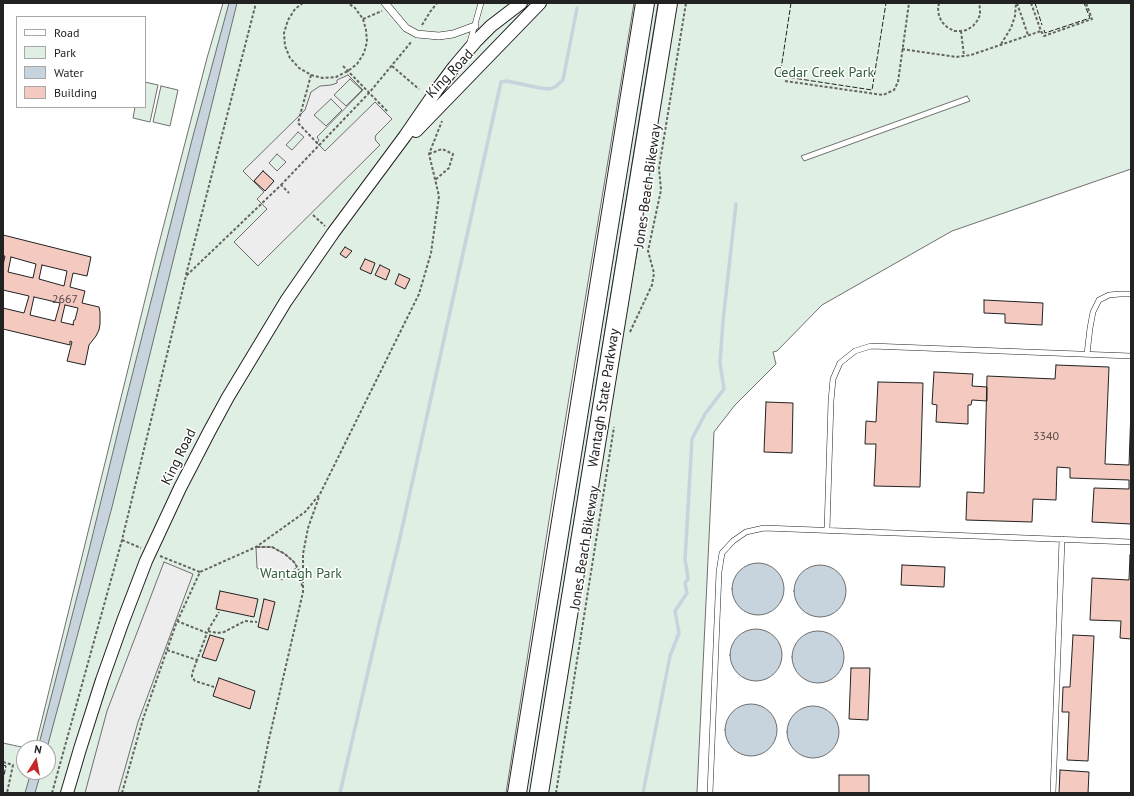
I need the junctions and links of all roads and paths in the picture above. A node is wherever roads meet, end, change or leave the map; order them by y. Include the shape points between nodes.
1 (256, 3) edge
2 (296, 3) edge
3 (302, 3) edge
4 (348, 3) edge
5 (437, 3) edge
6 (481, 3) edge
7 (521, 3) edge
8 (540, 3) edge
9 (646, 3) edge
10 (668, 3) edge
11 (686, 3) edge
12 (909, 3) edge
13 (939, 3) edge
14 (979, 3) edge
15 (1016, 3) edge
16 (1031, 3) edge
17 (1086, 3) edge
18 (387, 6) edge
19 (295, 9) junction
20 (363, 19) junction
21 (475, 26) junction
22 (961, 31) junction
23 (1041, 31) junction
24 (417, 34) junction
25 (1028, 35) junction
26 (1000, 45) junction
27 (902, 50) junction
28 (467, 51) junction
29 (964, 56) junction
30 (343, 66) dead end
31 (392, 66) junction
32 (348, 71) junction
33 (311, 75) junction
34 (785, 81) dead end
35 (419, 89) dead end
36 (369, 93) junction
37 (388, 112) dead end
38 (444, 117) dead end
39 (319, 145) junction
40 (429, 154) junction
41 (383, 167) junction
42 (435, 180) junction
43 (281, 184) junction
44 (289, 193) dead end
45 (313, 215) dead end
46 (329, 230) dead end
47 (186, 276) junction
48 (1131, 294) edge
49 (629, 335) dead end
50 (1087, 354) junction
51 (1131, 356) edge
52 (615, 425) dead end
53 (320, 494) junction
54 (827, 530) junction
55 (1062, 539) junction
56 (1131, 542) edge
57 (256, 547) junction
58 (303, 592) junction
59 (219, 612) dead end
60 (177, 621) junction
61 (257, 622) dead end
62 (208, 632) junction
63 (167, 650) junction
64 (197, 660) junction
65 (214, 687) dead end
66 (3, 762) edge
67 (7, 793) edge
68 (52, 793) edge
69 (67, 793) edge
70 (122, 793) edge
71 (258, 793) edge
72 (517, 793) edge
73 (539, 793) edge
74 (556, 793) edge
75 (710, 793) edge
76 (1052, 793) edge

1 - 47 path
2 - 19 path
3 - 19 path
4 - 20 path
5 - 24 path
6 - 21 lane
7 - 28 street, King Road via 491,26
8 - 41 street, King Road
9 - 72 highway, Wantagh State Parkway
10 - 73 highway, Wantagh State Parkway
11 - 49 path, Jones Beach Bikeway via 659,168 661,190 648,251 654,273 652,285
12 - 27 path
13 - 22 path via 939,16 942,22 954,31
14 - 22 path via 980,15 977,21 967,30
15 - 25 path
15 - 26 path via 1011,28
16 - 23 path
17 - 23 path via 1092,19 1044,36
18 - 20 path
18 - 24 street via 406,28
19 - 33 path via 284,33 285,46 290,58 299,68
20 - 32 path via 367,42 364,54
21 - 24 street via 439,36
21 - 28 lane
22 - 29 path
23 - 25 path
24 - 31 path
25 - 26 path
26 - 29 path
27 - 29 path
27 - 34 path via 898,82 894,90 883,95
28 - 41 street, King Road
30 - 32 path
31 - 35 path
31 - 36 path
32 - 33 path via 336,77 323,78
32 - 36 path
33 - 39 path via 298,123
36 - 37 path
36 - 39 path
38 - 40 path
39 - 43 path
40 - 42 path
40 - 42 path via 442,149 453,154 449,168
41 - 69 street, King Road via 286,301 209,432 151,552 123,620
42 - 53 path via 439,196 430,253 419,294
43 - 44 path
43 - 47 path
45 - 46 path
47 - 68 path via 122,540
48 - 50 lane via 1109,295 1099,300 1093,312
50 - 51 lane
50 - 54 lane via 871,346 854,351 840,363 833,379
52 - 74 path, Jones Beach Bikeway
53 - 57 path via 305,512
53 - 58 path via 308,528 303,554
54 - 55 lane
54 - 75 lane via 764,528 746,532 722,553 719,572
55 - 56 lane
55 - 76 lane
57 - 58 path via 272,547 294,562 300,572
57 - 60 path via 200,572
58 - 71 path
59 - 62 path
60 - 62 path
60 - 63 path
61 - 62 path via 245,621 224,632
62 - 64 path
63 - 64 path
63 - 70 path via 143,719
64 - 65 path via 192,677 195,681
66 - 67 path via 13,765

